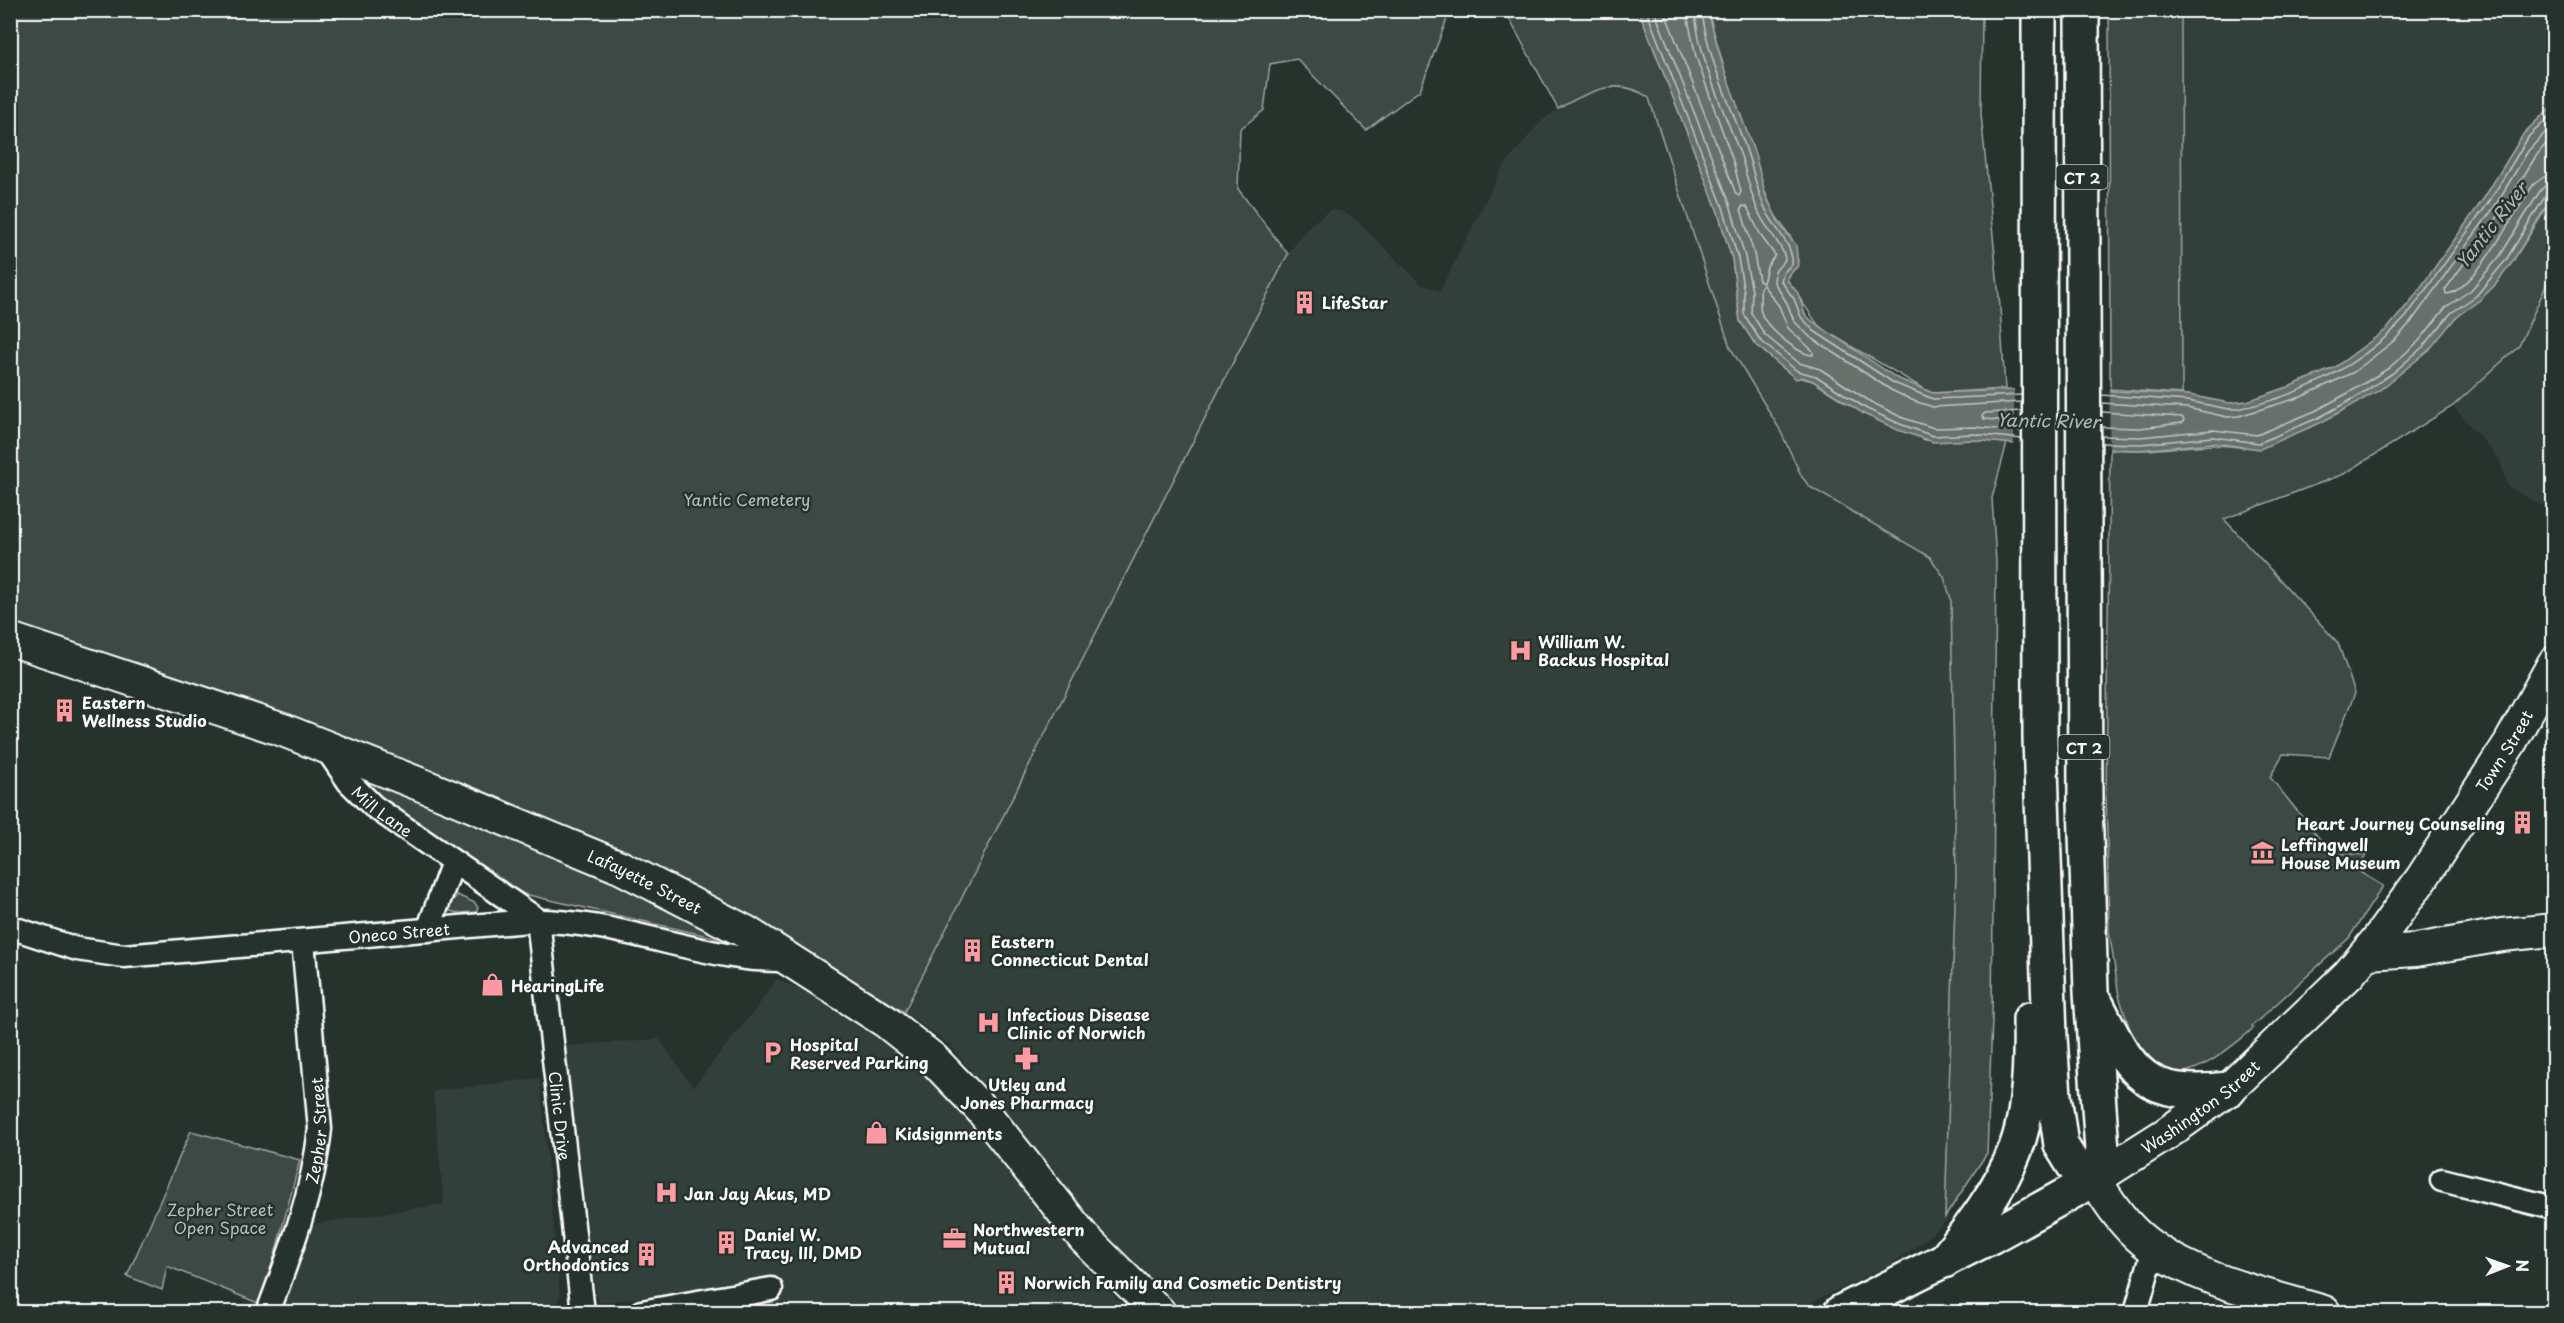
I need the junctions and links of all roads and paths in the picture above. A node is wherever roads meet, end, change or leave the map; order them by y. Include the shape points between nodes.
1 (2039, 10) edge
2 (2082, 10) edge
3 (10, 639) edge
4 (2553, 663) edge
5 (325, 747) junction
6 (453, 862) junction
7 (2043, 882) junction
8 (538, 921) junction
9 (10, 927) edge
10 (428, 930) junction
11 (2553, 930) edge
12 (303, 941) junction
13 (2367, 953) junction
14 (790, 960) junction
15 (2091, 992) junction
16 (2229, 1089) junction
17 (2095, 1179) junction
18 (2442, 1180) dead end
19 (2553, 1208) edge
20 (2154, 1248) junction
21 (1944, 1261) junction
22 (771, 1290) dead end
23 (268, 1312) edge
24 (583, 1312) edge
25 (641, 1312) edge
26 (1159, 1312) edge
27 (1841, 1312) edge
28 (2136, 1312) edge
29 (2324, 1312) edge

1 - 7 highway, CT 2
2 - 15 highway, CT 2 via 2082,501
3 - 5 street, Lafayette Street
4 - 13 street, Town Street via 2510,743 2409,897
5 - 6 street, Mill Lane via 365,799
5 - 14 street, Lafayette Street via 620,867 714,914
6 - 8 street, Mill Lane
6 - 10 street
7 - 17 highway via 2059,1134 2069,1161
7 - 21 highway, CT 2 via 2028,929 2031,1041 2020,1134 2009,1165 1990,1198
8 - 10 street, Oneco Street
8 - 14 street, Oneco Street via 592,924 739,957
8 - 24 street, Clinic Drive
9 - 12 street, Oneco Street via 112,956
10 - 12 street, Oneco Street
11 - 13 street via 2419,950
12 - 23 street, Zepher Street via 320,1129 296,1232
13 - 16 street, Washington Street via 2312,1012
14 - 26 street, Lafayette Street via 885,1021 933,1059 981,1109 1084,1238
15 - 16 highway via 2122,1052 2147,1080 2175,1089
15 - 17 highway, CT 2 via 2102,1150
16 - 17 street, Washington Street
17 - 20 street via 2121,1219
17 - 21 highway, Washington Street / CT 2
18 - 19 street
20 - 28 street
20 - 29 street via 2205,1274
21 - 27 highway, Washington Street / CT 2
22 - 25 street

